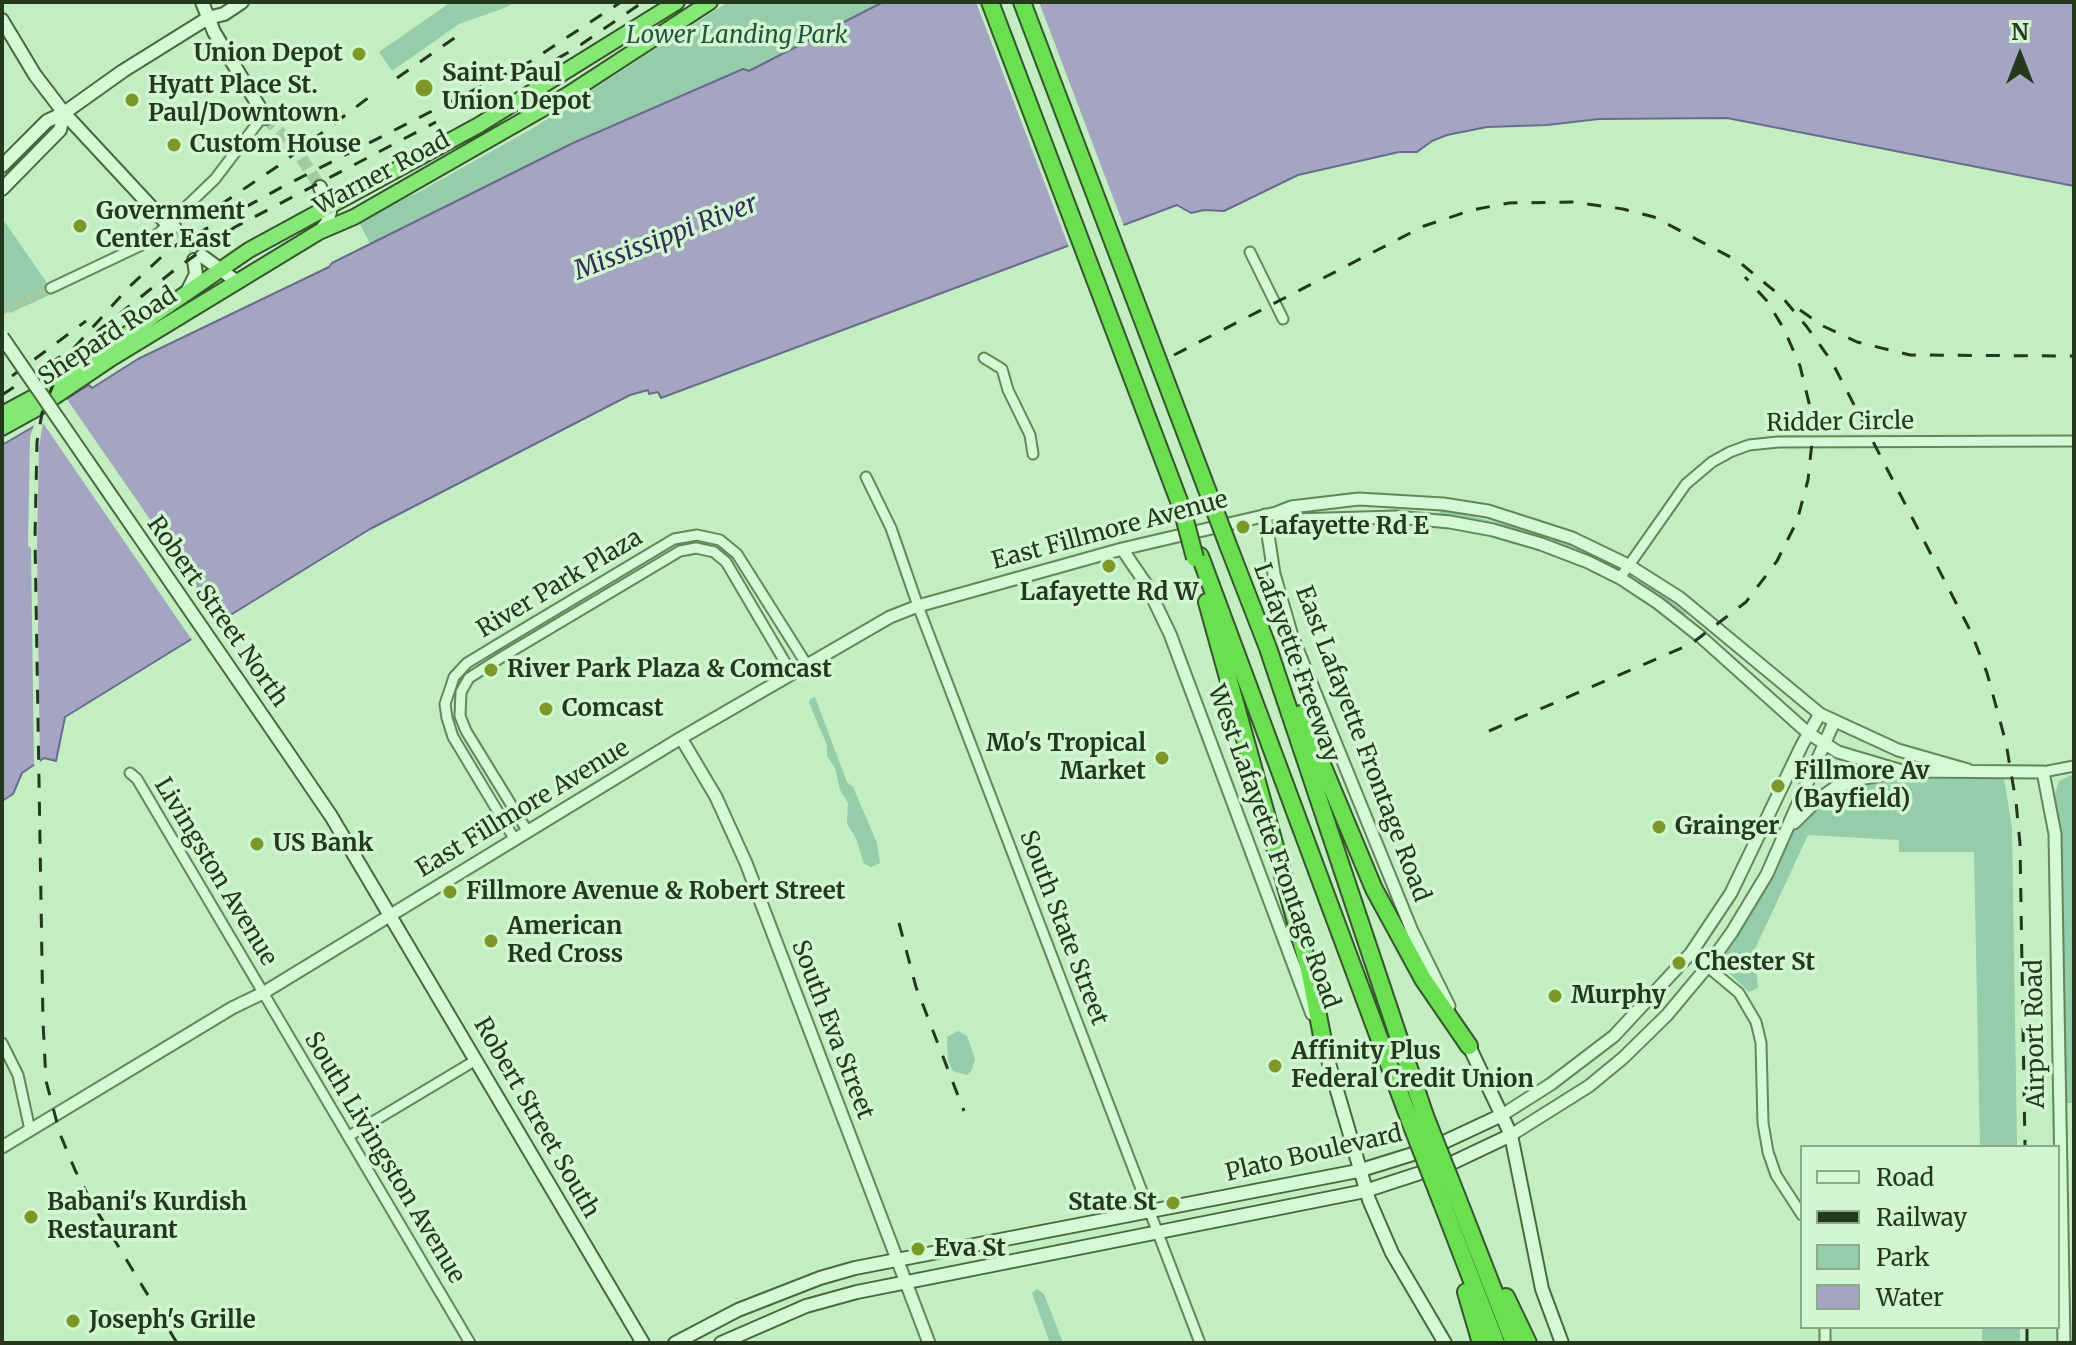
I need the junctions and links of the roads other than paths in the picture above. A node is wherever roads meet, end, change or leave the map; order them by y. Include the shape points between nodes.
1 (202, 2) edge
2 (221, 2) edge
3 (242, 2) edge
4 (677, 2) edge
5 (710, 2) edge
6 (990, 2) edge
7 (1022, 2) edge
8 (208, 18) junction
9 (2, 20) edge
10 (64, 113) junction
11 (264, 117) joint
12 (2, 166) edge
13 (320, 187) tunnel mouth
14 (2, 189) edge
15 (329, 206) junction
16 (170, 227) junction
17 (319, 232) junction
18 (1250, 252) dead end
19 (219, 269) junction
20 (236, 281) junction
21 (51, 288) tunnel mouth
22 (184, 294) junction
23 (1283, 319) dead end
24 (2, 337) edge
25 (984, 358) dead end
26 (2, 414) edge
27 (2, 428) edge
28 (2074, 441) edge
29 (1033, 454) dead end
30 (866, 477) dead end
31 (1270, 514) junction
32 (1122, 549) junction
33 (1198, 557) junction
34 (1628, 565) junction
35 (1620, 578) junction
36 (918, 606) junction
37 (1268, 648) junction
38 (807, 665) junction
39 (792, 674) junction
40 (1820, 714) junction
41 (1834, 722) junction
42 (1808, 733) junction
43 (681, 738) junction
44 (1824, 745) junction
45 (2074, 766) edge
46 (1968, 770) junction
47 (1902, 771) junction
48 (2043, 772) junction
49 (130, 773) dead end
50 (528, 832) junction
51 (1786, 833) junction
52 (515, 840) junction
53 (391, 915) junction
54 (1691, 953) junction
55 (1707, 967) junction
56 (263, 993) junction
57 (2, 1043) edge
58 (1324, 1046) junction
59 (1469, 1046) junction
60 (476, 1060) junction
61 (1502, 1115) junction
62 (1418, 1118) junction
63 (30, 1130) junction
64 (1511, 1135) junction
65 (349, 1136) junction
66 (2, 1147) edge
67 (1358, 1171) junction
68 (1365, 1191) junction
69 (1451, 1205) junction
70 (1150, 1211) junction
71 (1800, 1212) edge
72 (1158, 1232) junction
73 (896, 1261) junction
74 (907, 1282) junction
75 (470, 1343) edge
76 (643, 1343) edge
77 (675, 1343) edge
78 (721, 1343) edge
79 (929, 1343) edge
80 (1200, 1343) edge
81 (1445, 1343) edge
82 (1481, 1343) edge
83 (1496, 1343) edge
84 (1514, 1343) edge
85 (1528, 1343) edge
86 (1562, 1343) edge
87 (2064, 1343) edge

1 - 8 main road
2 - 8 main road
3 - 8 main road
4 - 15 highway, Warner Road via 479,125
5 - 17 highway, Warner Road via 495,138
6 - 33 highway, bridge
7 - 37 highway, Lafayette Freeway, bridge
8 - 10 main road
8 - 11 main road
9 - 10 main road
10 - 12 main road via 47,121
10 - 14 main road via 60,130
10 - 16 main road
11 - 16 street
13 - 15 main road
15 - 17 main road via 327,223
15 - 19 highway, Warner Road
16 - 21 street
17 - 20 highway, Warner Road
18 - 23 street
19 - 20 main road
19 - 22 highway, Shepard Road
19 - 22 main road via 198,258 195,280
20 - 27 highway, Shepard Road
22 - 26 highway, Shepard Road
24 - 53 main road, Robert Street North, bridge via 320,799
25 - 29 street via 1002,369
28 - 34 street, Ridder Circle via 1749,445 1692,478
30 - 36 street, South State Street via 891,528
31 - 32 street, East Fillmore Avenue
31 - 34 street, East Fillmore Avenue via 1354,499 1443,504 1535,524
31 - 35 street, East Fillmore Avenue via 1293,520 1396,517 1450,522 1541,544
31 - 59 street, East Lafayette Frontage Road via 1274,574 1292,636 1412,931
32 - 36 street, East Fillmore Avenue
32 - 58 street, West Lafayette Frontage Road via 1170,634
33 - 58 highway via 1309,969
33 - 62 highway, Lafayette Freeway
34 - 35 street, Ridder Circle
34 - 40 street, East Fillmore Avenue via 1691,606
35 - 42 street, East Fillmore Avenue via 1701,637
36 - 38 street, East Fillmore Avenue
36 - 70 street, South State Street
37 - 59 highway via 1374,889 1423,979
37 - 62 highway, Lafayette Freeway
38 - 39 street, East Fillmore Avenue
38 - 52 street, River Park Plaza via 737,554 720,540 697,535 674,539 495,646 454,677 445,704 453,737
39 - 43 street, East Fillmore Avenue
39 - 50 street, River Park Plaza via 726,562 696,548 680,551 502,657 469,678 461,692 460,716
40 - 41 street, East Fillmore Avenue
40 - 42 street, Plato Boulevard
41 - 44 street, Plato Boulevard
41 - 46 street, East Fillmore Avenue via 1898,750
42 - 44 street, East Fillmore Avenue
42 - 54 street, Plato Boulevard via 1731,893
43 - 50 street, East Fillmore Avenue
43 - 73 street, South Eva Street via 733,830
44 - 47 street, East Fillmore Avenue
44 - 51 street, Plato Boulevard
45 - 48 street
46 - 47 street
46 - 48 street
47 - 51 street via 1836,787 1807,808
48 - 87 street, Airport Road via 2055,834
49 - 56 street, Livingston Avenue
50 - 52 street, East Fillmore Avenue
51 - 55 street, Plato Boulevard via 1753,899
52 - 53 street, East Fillmore Avenue
53 - 56 street, East Fillmore Avenue
53 - 60 main road, Robert Street South
54 - 55 street
54 - 61 street, Plato Boulevard via 1614,1036
55 - 64 street, Plato Boulevard via 1623,1058
55 - 71 street via 1739,993 1756,1022 1768,1152
56 - 63 street, East Fillmore Avenue
56 - 65 street, South Livingston Avenue
57 - 63 street via 18,1075
58 - 67 main road, West Lafayette Frontage Road
59 - 61 main road, East Lafayette Frontage Road
60 - 65 street
60 - 76 main road, Robert Street South
61 - 64 main road, East Lafayette Frontage Road
61 - 67 main road, Plato Boulevard via 1429,1149
62 - 69 highway, Lafayette Freeway, bridge
63 - 66 street, East Fillmore Avenue
64 - 68 main road, Plato Boulevard via 1454,1162
64 - 86 main road, East Lafayette Frontage Road via 1542,1289
65 - 75 street, South Livingston Avenue
67 - 68 main road, West Lafayette Frontage Road
67 - 70 main road, Plato Boulevard
68 - 72 main road, Plato Boulevard
68 - 81 main road, West Lafayette Frontage Road via 1392,1253
69 - 82 highway via 1460,1272
69 - 83 highway, Lafayette Freeway
69 - 84 highway, Lafayette Freeway
69 - 85 highway
70 - 72 street, South State Street
70 - 73 main road, Plato Boulevard
72 - 74 main road, Plato Boulevard
72 - 80 street, South State Street
73 - 74 street, South Eva Street
73 - 77 main road, Plato Boulevard via 792,1288
74 - 78 main road, Plato Boulevard via 806,1306
74 - 79 street, South Eva Street

